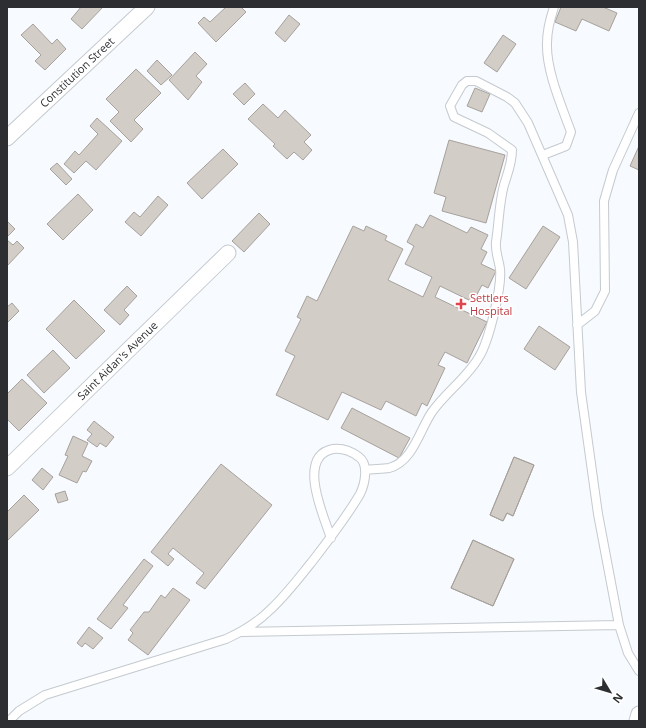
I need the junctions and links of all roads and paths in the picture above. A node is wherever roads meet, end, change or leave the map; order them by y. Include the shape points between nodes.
1 (147, 7) edge
2 (554, 7) edge
3 (639, 113) edge
4 (7, 138) edge
5 (543, 156) junction
6 (228, 253) dead end
7 (577, 325) junction
8 (7, 468) edge
9 (365, 470) junction
10 (331, 538) junction
11 (619, 625) junction
12 (242, 632) junction
13 (639, 671) edge
14 (639, 714) edge
15 (9, 721) edge
16 (637, 721) edge

1 - 4 street, Constitution Street
2 - 5 lane via 546,45 558,97 571,132 566,146
3 - 7 lane via 613,170 604,201 605,291 595,311
5 - 7 lane via 568,215 573,242
5 - 9 lane via 515,103 476,81 467,81 462,85 450,106 454,117 488,133 512,150 512,163 504,186 496,246 500,269 497,298 488,336 480,356 471,369 443,396 401,463 390,468
6 - 8 street, Saint Aidan's Avenue
7 - 11 lane via 580,392 598,514
9 - 10 lane via 360,493
9 - 10 lane via 361,459 346,450 331,450 318,459 315,465 313,482
10 - 12 lane via 270,610
11 - 12 lane
11 - 13 lane via 628,653
12 - 15 lane via 45,695 19,711
14 - 16 street

